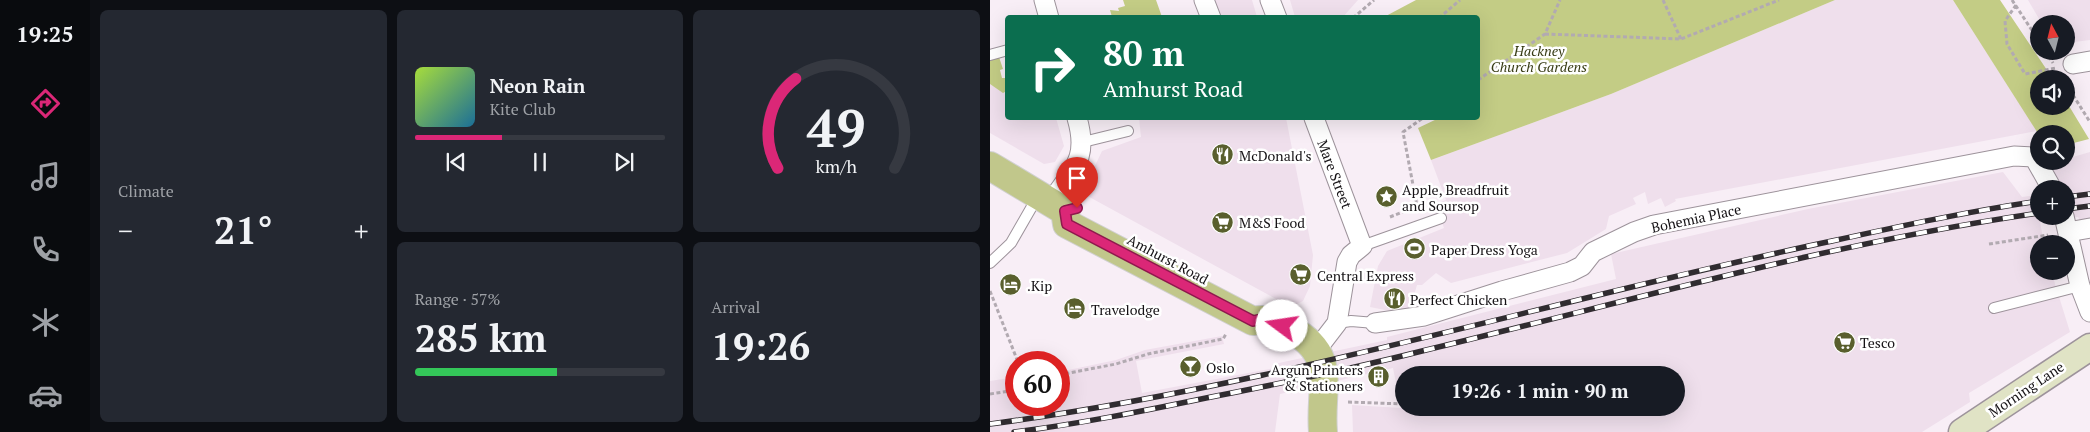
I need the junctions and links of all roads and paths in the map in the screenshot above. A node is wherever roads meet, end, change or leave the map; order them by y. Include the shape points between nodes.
1 (1044, 0) edge
2 (1204, 0) edge
3 (1270, 0) edge
4 (1374, 0) edge
5 (1460, 0) edge
6 (1560, 0) edge
7 (1662, 0) edge
8 (1779, 0) edge
9 (2012, 0) edge
10 (2016, 5) junction
11 (1048, 15) edge
12 (1210, 15) edge
13 (1276, 15) edge
14 (1357, 15) edge
15 (1442, 15) edge
16 (2030, 27) edge
17 (1545, 34) junction
18 (1681, 39) junction
19 (1005, 51) edge
20 (990, 55) edge
21 (2073, 64) edge
22 (1480, 79) edge
23 (2075, 98) edge
24 (1078, 120) edge
25 (1315, 120) edge
26 (1420, 120) edge
27 (2090, 122) edge
28 (1128, 131) dead end
29 (1083, 142) junction
30 (990, 166) edge
31 (2047, 180) edge
32 (1052, 203) junction
33 (1441, 218) dead end
34 (2075, 224) edge
35 (2067, 225) edge
36 (2090, 228) edge
37 (1360, 238) junction
38 (2030, 238) edge
39 (1990, 244) dead end
40 (990, 264) edge
41 (2080, 286) junction
42 (990, 291) edge
43 (1994, 308) dead end
44 (2090, 312) edge
45 (1337, 323) junction
46 (1375, 323) joint
47 (1223, 339) dead end
48 (2090, 347) edge
49 (1317, 349) junction
50 (1014, 351) edge
51 (1070, 373) edge
52 (1005, 392) edge
53 (990, 394) edge
54 (1348, 402) dead end
55 (1395, 404) edge
56 (1323, 432) edge
57 (1962, 432) edge

1 - 11 street
2 - 12 street
3 - 13 street
4 - 14 path
5 - 15 path
6 - 17 path
7 - 18 path
8 - 18 path
9 - 10 path
10 - 16 path
10 - 21 path via 2005,21 2007,44 2025,74
17 - 18 path
17 - 22 path
19 - 20 lane
23 - 27 path
24 - 29 street
25 - 37 street, Mare Street
26 - 37 path via 1402,132 1417,206
28 - 29 lane
29 - 32 street via 1079,160
30 - 32 main road, Amhurst Road
31 - 46 street, Bohemia Place via 2034,157 2014,156 1654,225 1593,252 1582,266 1570,272 1424,316
32 - 40 lane
32 - 49 main road, Amhurst Road via 1077,208 1263,309 1267,318 1308,340
33 - 37 lane
34 - 36 street
35 - 41 street
37 - 45 street via 1347,262
38 - 39 path
41 - 43 lane
41 - 44 street
42 - 50 path
45 - 46 lane, Bohemia Place
45 - 49 street
47 - 51 path
48 - 57 main road, Morning Lane
49 - 56 main road via 1323,366
52 - 53 path
54 - 55 path

